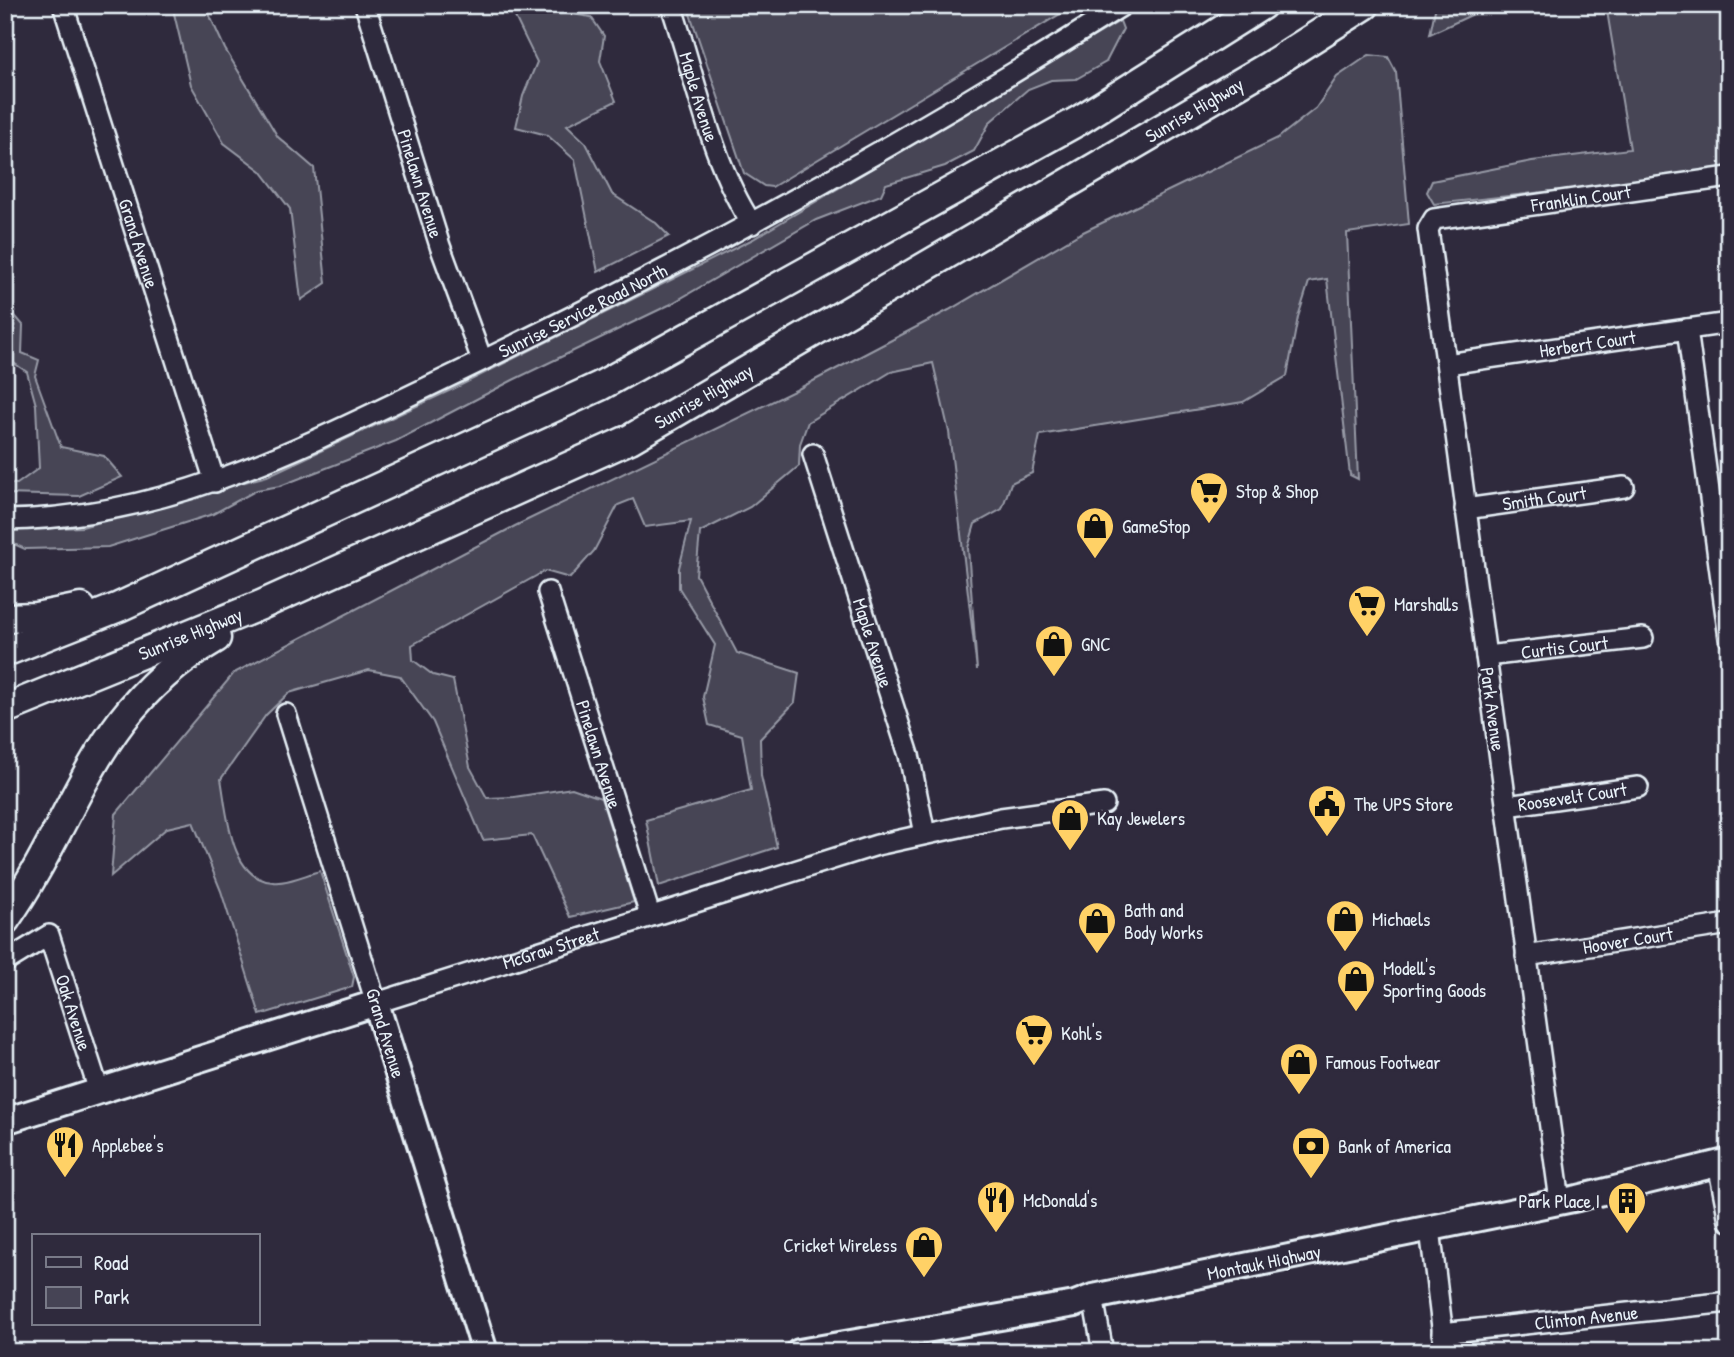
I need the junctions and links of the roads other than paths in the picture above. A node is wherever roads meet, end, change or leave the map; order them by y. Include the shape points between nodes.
1 (63, 5) edge
2 (365, 5) edge
3 (671, 5) edge
4 (1123, 5) edge
5 (1262, 5) edge
6 (1365, 5) edge
7 (1729, 177) edge
8 (1434, 219) joint
9 (752, 224) junction
10 (1729, 323) edge
11 (1687, 329) junction
12 (482, 360) junction
13 (1447, 364) junction
14 (813, 454) dead end
15 (215, 482) junction
16 (1624, 487) dead end
17 (1465, 509) junction
18 (5, 520) edge
19 (325, 577) junction
20 (174, 580) junction
21 (548, 592) dead end
22 (5, 618) edge
23 (1643, 638) dead end
24 (1729, 638) edge
25 (5, 652) edge
26 (1486, 656) junction
27 (5, 709) edge
28 (286, 714) dead end
29 (1638, 787) dead end
30 (1104, 804) dead end
31 (1507, 806) junction
32 (925, 834) junction
33 (650, 915) junction
34 (5, 920) edge
35 (1729, 924) edge
36 (1526, 956) junction
37 (5, 962) edge
38 (376, 1003) junction
39 (99, 1091) junction
40 (5, 1121) edge
41 (1723, 1162) edge
42 (1560, 1201) junction
43 (1729, 1221) edge
44 (1430, 1229) junction
45 (1093, 1297) junction
46 (1729, 1302) edge
47 (1444, 1342) edge
48 (836, 1349) edge
49 (485, 1352) edge
50 (799, 1352) edge
51 (1103, 1352) edge

1 - 15 street, Grand Avenue
2 - 12 street, Pinelawn Avenue via 444,257
3 - 9 street, Maple Avenue via 722,166
4 - 9 street, Sunrise Service Road North
5 - 20 highway via 1078,121 600,386
6 - 19 highway, Sunrise Highway via 1269,66 630,439
7 - 8 street, Franklin Court
8 - 13 street, Park Avenue via 1428,229 1429,246
9 - 12 street, Sunrise Service Road North
10 - 11 street, Herbert Court
11 - 13 street, Herbert Court
11 - 24 street
12 - 15 street, Sunrise Service Road North
13 - 17 street, Park Avenue
14 - 32 street, Maple Avenue via 909,755
15 - 18 street, Sunrise Service Road North via 123,509
16 - 17 street, Smith Court
17 - 26 street, Park Avenue
19 - 27 highway, Sunrise Highway
19 - 34 highway via 189,655 136,700 109,736
20 - 22 highway via 69,612
20 - 25 highway
21 - 33 street, Pinelawn Avenue
23 - 26 street, Curtis Court
26 - 31 street, Park Avenue
28 - 38 street, Grand Avenue
29 - 31 street, Roosevelt Court
30 - 32 street, McGraw Street
31 - 36 street, Park Avenue
32 - 33 street, McGraw Street
33 - 38 street, McGraw Street
35 - 36 street, Hoover Court
36 - 42 street, Park Avenue
37 - 39 street, Oak Avenue via 49,935
38 - 39 main road, McGraw Street
38 - 49 main road, Grand Avenue
39 - 40 main road, McGraw Street
41 - 42 main road, Montauk Highway
41 - 43 street
42 - 44 main road, Montauk Highway
44 - 45 main road, Montauk Highway
44 - 47 street
45 - 48 main road, Montauk Highway
45 - 51 street
46 - 47 street, Clinton Avenue
48 - 50 main road, Montauk Highway

